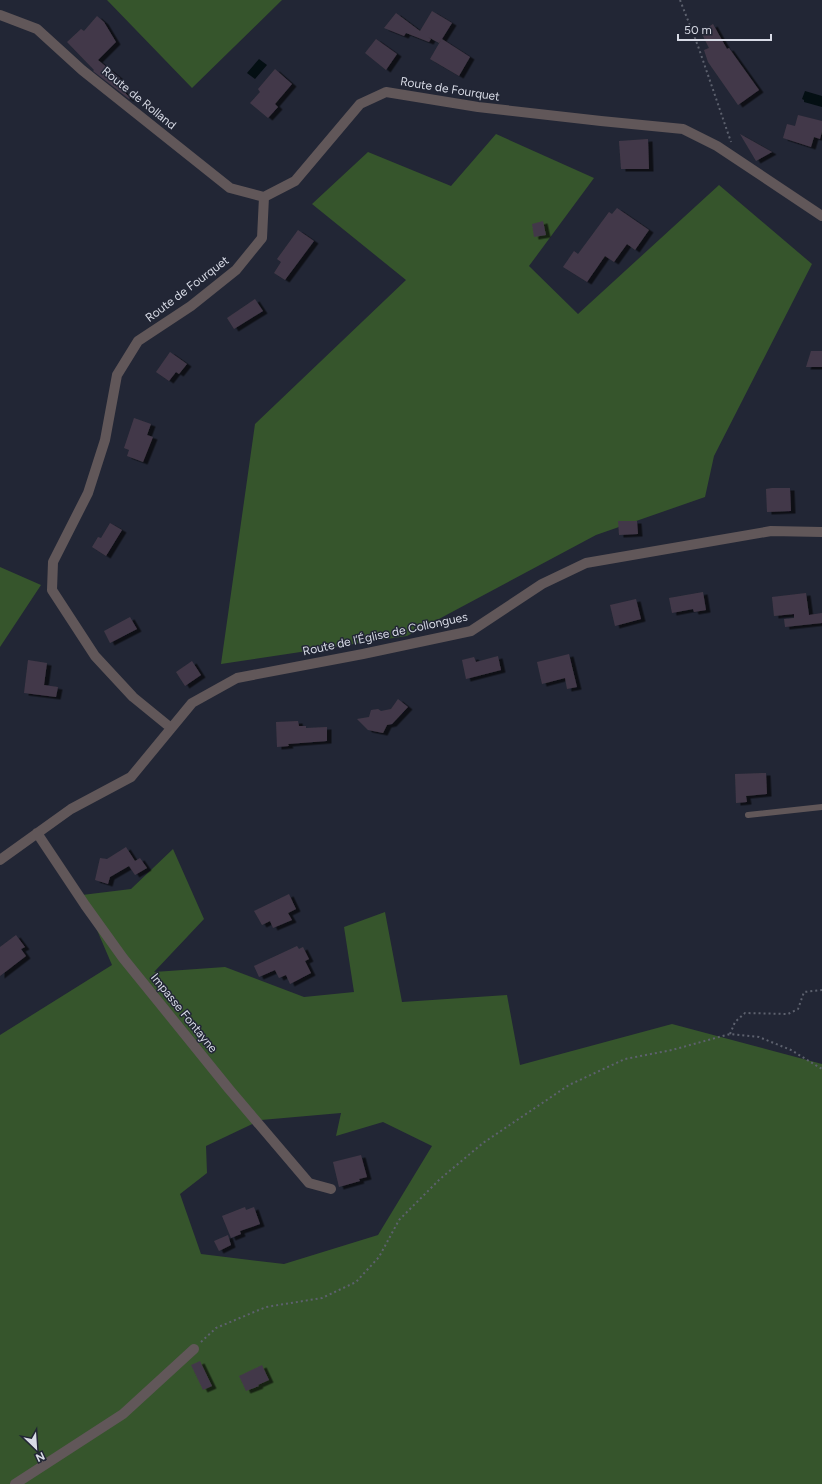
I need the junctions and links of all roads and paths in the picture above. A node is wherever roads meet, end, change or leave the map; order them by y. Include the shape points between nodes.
1 (680, 0) edge
2 (0, 15) edge
3 (736, 159) junction
4 (264, 197) junction
5 (822, 216) edge
6 (822, 532) edge
7 (171, 728) junction
8 (822, 807) edge
9 (748, 815) dead end
10 (37, 833) junction
11 (0, 860) edge
12 (822, 990) edge
13 (730, 1034) junction
14 (822, 1069) edge
15 (331, 1189) dead end
16 (194, 1349) joint
17 (14, 1484) edge

1 - 3 path
2 - 4 street, Route de Rolland via 37,29 82,70 230,188
3 - 4 street, Route de Fourquet via 683,129 478,107 386,92 360,104 295,181
3 - 5 street, Route de Fourquet
4 - 7 street, Route de Fourquet via 262,238 236,270 190,306 138,341 117,374 105,440 88,494 54,562 52,590 95,656 133,697
6 - 7 street, Route de l’Église de Collongues via 771,531 586,563 542,584 471,631 237,678 192,703
7 - 10 street, Route de l’Église de Collongues via 131,777 71,809
8 - 9 lane
10 - 11 street, Route de l’Église de Collongues
10 - 15 street, Impasse Fontayne via 123,958 228,1089 309,1183
12 - 13 path via 804,992 798,1009 788,1014 745,1013 735,1022
13 - 14 path via 759,1036 791,1050
13 - 16 path via 672,1050 625,1059 569,1085 482,1143 440,1179 399,1220 379,1257 356,1282 322,1298 266,1307 216,1328
16 - 17 street via 123,1414

